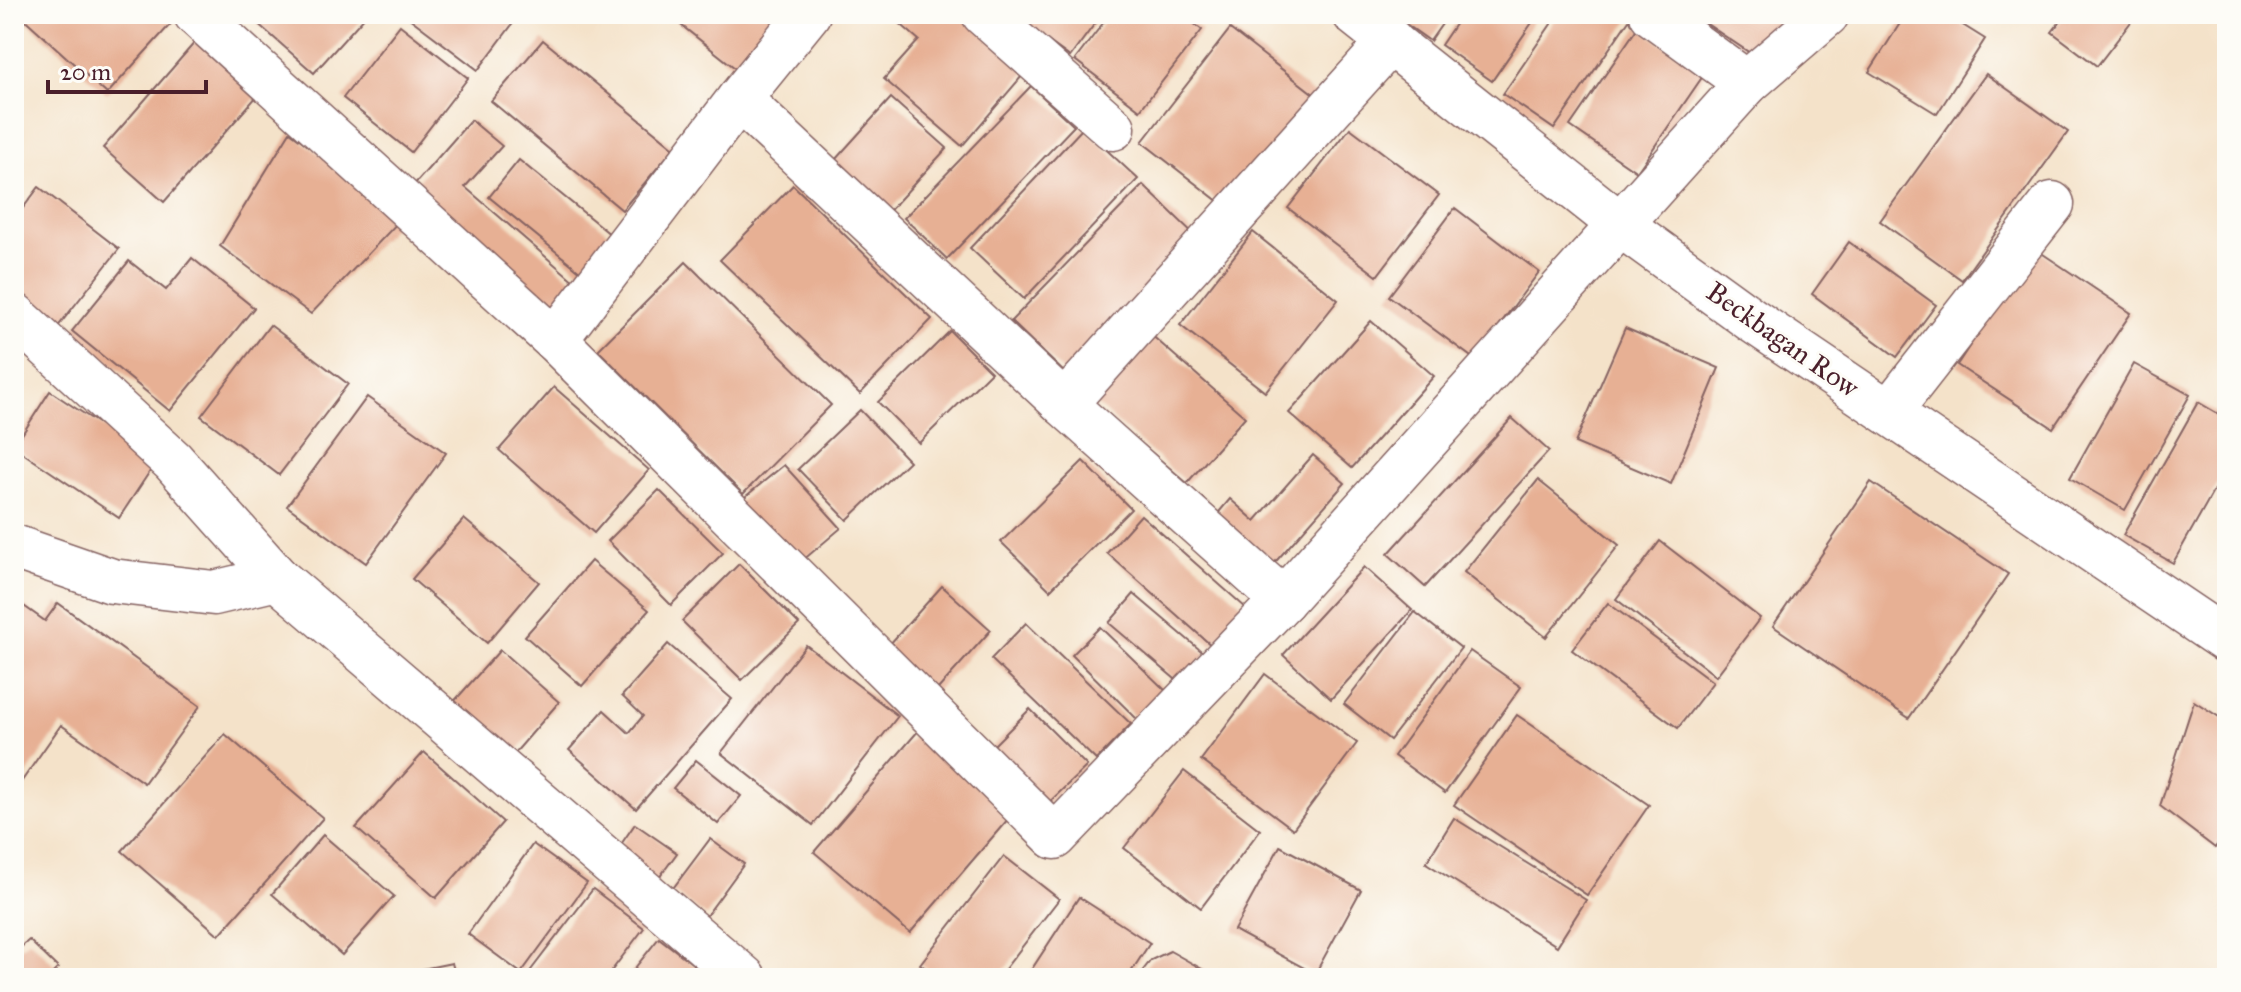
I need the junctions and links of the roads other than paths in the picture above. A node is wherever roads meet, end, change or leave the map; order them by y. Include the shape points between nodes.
1 (196, 14) edge
2 (808, 14) edge
3 (984, 14) edge
4 (1355, 14) edge
5 (1652, 14) edge
6 (1827, 14) edge
7 (1391, 41) junction
8 (1747, 83) junction
9 (739, 99) junction
10 (1113, 128) dead end
11 (2052, 204) dead end
12 (1621, 225) junction
13 (14, 315) edge
14 (555, 340) junction
15 (1064, 404) junction
16 (1889, 412) junction
17 (14, 547) edge
18 (277, 578) junction
19 (1283, 600) junction
20 (2227, 641) edge
21 (744, 978) edge

1 - 14 street
2 - 9 street
3 - 10 street
4 - 7 street, Beckbagan Row
5 - 8 street
6 - 8 street
7 - 12 street, Beckbagan Row
7 - 15 street
8 - 12 street
9 - 14 street
9 - 15 street
11 - 16 street
12 - 16 street, Beckbagan Row
12 - 19 street
13 - 18 street via 173,461
14 - 19 street via 1055,837
15 - 19 street
16 - 20 street, Beckbagan Row
17 - 18 street via 127,583 214,593
18 - 21 street

